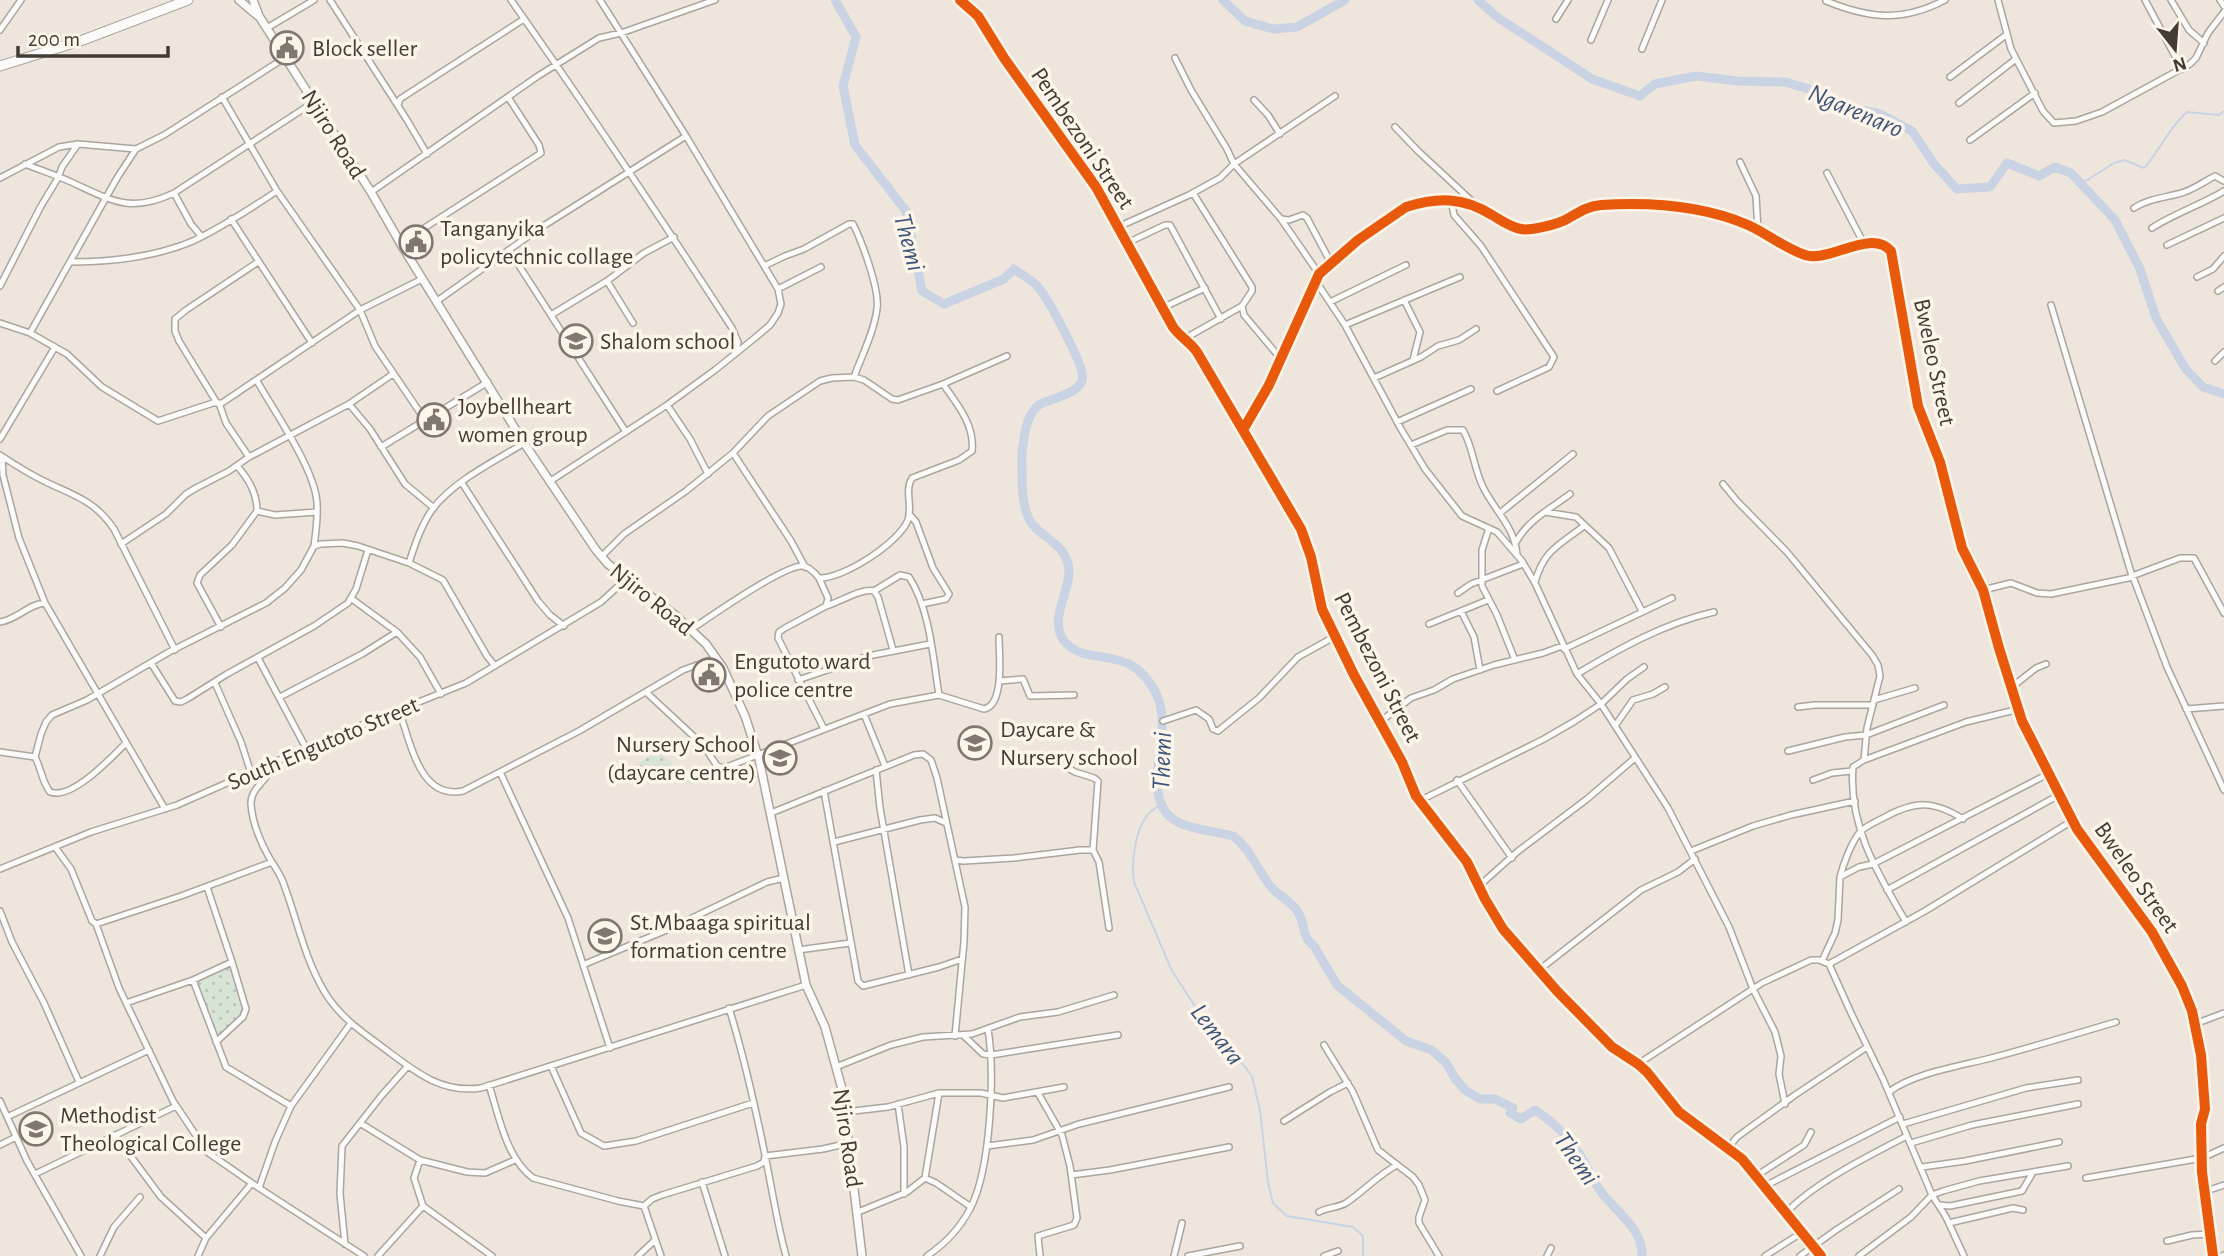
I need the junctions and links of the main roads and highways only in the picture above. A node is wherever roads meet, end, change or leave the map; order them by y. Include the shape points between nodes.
1 (188, 0) edge
2 (0, 66) edge

1 - 2 main road

